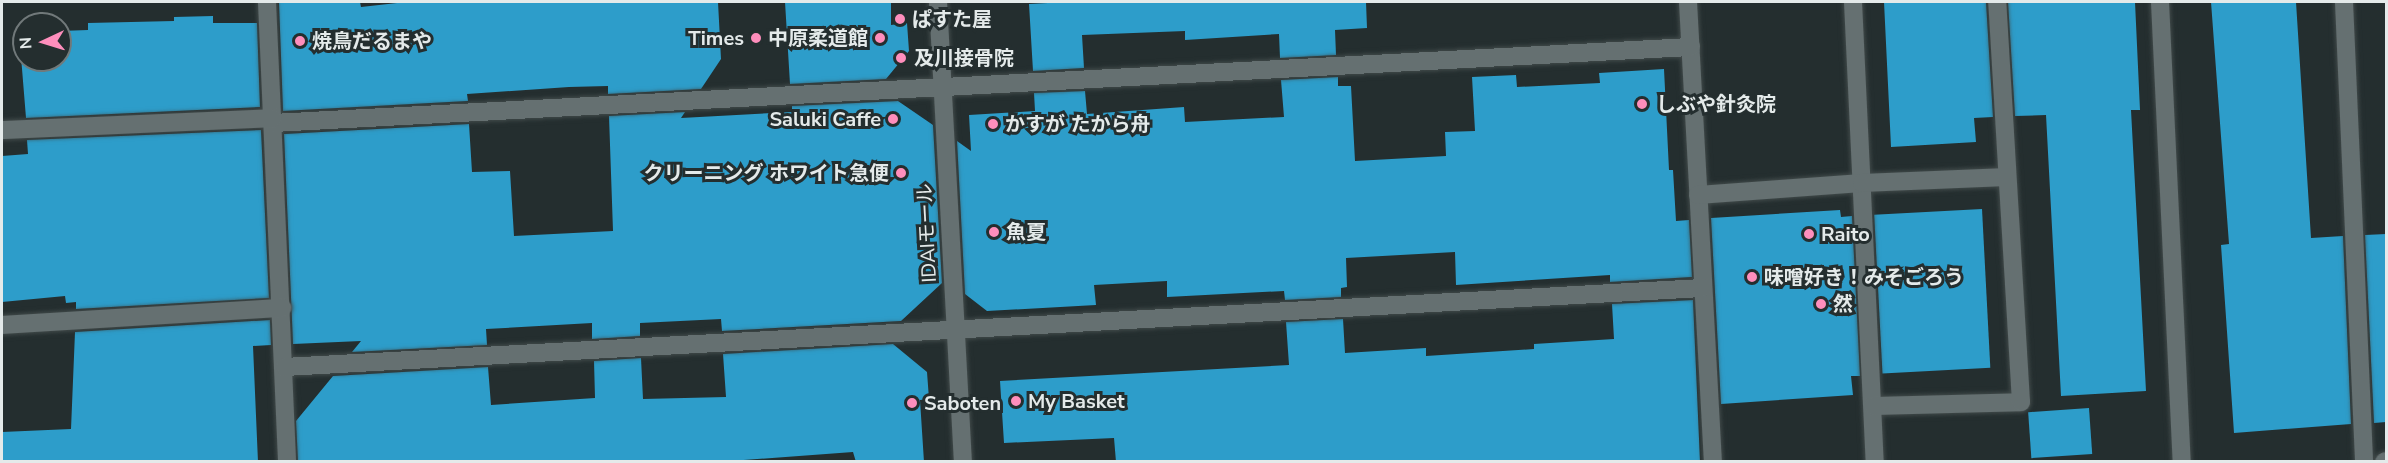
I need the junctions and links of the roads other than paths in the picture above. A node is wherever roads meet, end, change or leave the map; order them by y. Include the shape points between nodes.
1 (267, 2) edge
2 (938, 2) edge
3 (1688, 2) edge
4 (1853, 2) edge
5 (1997, 2) edge
6 (2160, 2) edge
7 (2344, 2) edge
8 (1691, 46) junction
9 (942, 87) junction
10 (273, 120) junction
11 (2, 130) edge
12 (2007, 177) junction
13 (1862, 183) junction
14 (1698, 195) junction
15 (1703, 288) junction
16 (282, 308) junction
17 (2, 325) edge
18 (955, 330) junction
19 (285, 367) junction
20 (1873, 406) junction
21 (287, 462) edge
22 (963, 462) edge
23 (1713, 462) edge
24 (1875, 462) edge
25 (2182, 462) edge
26 (2364, 462) edge

1 - 10 street
2 - 9 street, IDAIモール
3 - 8 street
4 - 13 street
5 - 12 street
6 - 25 street
7 - 26 street
8 - 9 street
8 - 14 street
9 - 10 street
9 - 18 street, IDAIモール
10 - 11 street
10 - 16 street
12 - 13 street
12 - 20 street via 2021,402
13 - 14 street
13 - 20 street
14 - 15 street
15 - 18 street
15 - 23 street
16 - 17 street
16 - 19 street
18 - 19 street
18 - 22 street, IDAIモール
19 - 21 street
20 - 24 street

